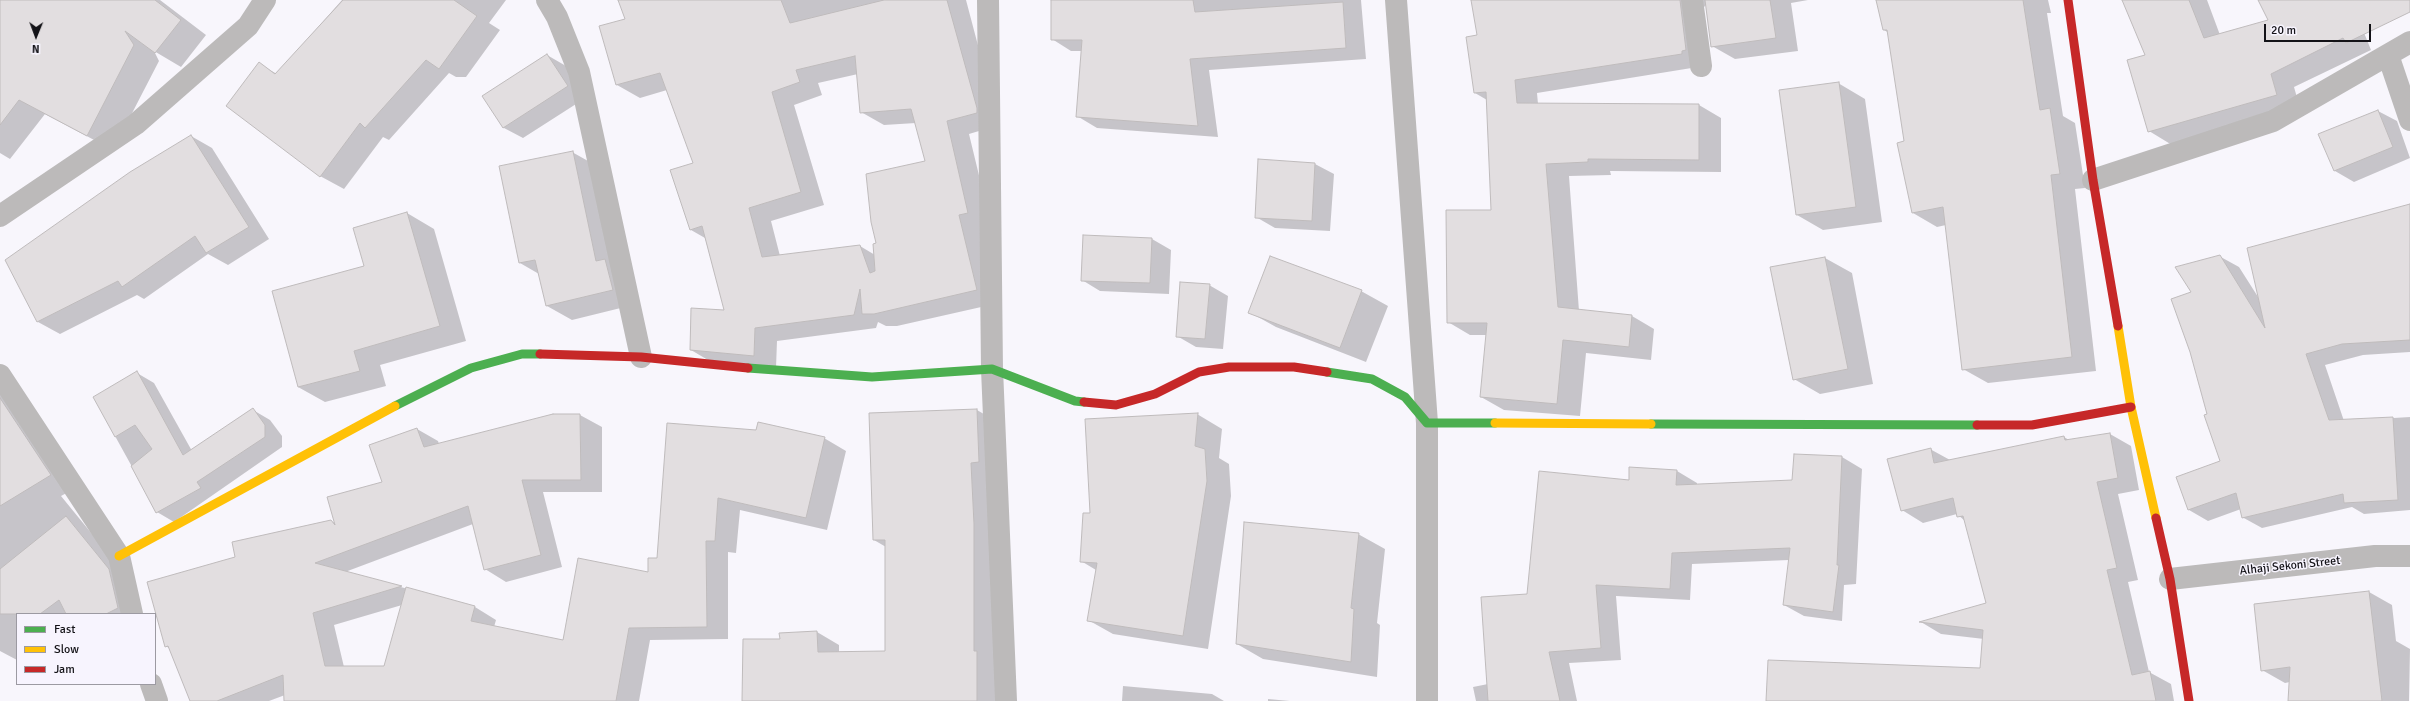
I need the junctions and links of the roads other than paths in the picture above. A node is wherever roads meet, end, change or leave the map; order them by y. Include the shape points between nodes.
1 (265, 0) edge
2 (547, 0) edge
3 (988, 0) edge
4 (1396, 0) edge
5 (1692, 0) edge
6 (2068, 0) edge
7 (2410, 42) edge
8 (2388, 55) junction
9 (1701, 66) dead end
10 (2410, 120) edge
11 (2093, 180) junction
12 (0, 216) edge
13 (642, 357) junction
14 (992, 369) junction
15 (0, 374) edge
16 (2131, 408) junction
17 (1427, 423) junction
18 (119, 556) junction
19 (2410, 556) edge
20 (2170, 579) junction
21 (132, 613) edge
22 (151, 685) edge
23 (156, 701) edge
24 (1006, 701) edge
25 (1427, 701) edge
26 (2189, 701) edge

1 - 12 street via 248,26 136,124
2 - 13 street via 557,17 579,72
3 - 14 street
4 - 17 street
5 - 9 street
6 - 11 street
7 - 8 street
8 - 10 street
8 - 11 street via 2273,121
11 - 16 street
13 - 14 street via 706,365 872,377
13 - 18 street via 522,354 471,368 424,390
14 - 17 street via 1075,402 1116,404 1155,394 1199,372 1229,368 1294,367 1372,379 1405,397
14 - 24 street
15 - 18 street
16 - 17 street via 2032,425
16 - 20 street
17 - 25 street
18 - 21 street
19 - 20 street, Alhaji Sekoni Street via 2375,556
20 - 26 street
22 - 23 street

